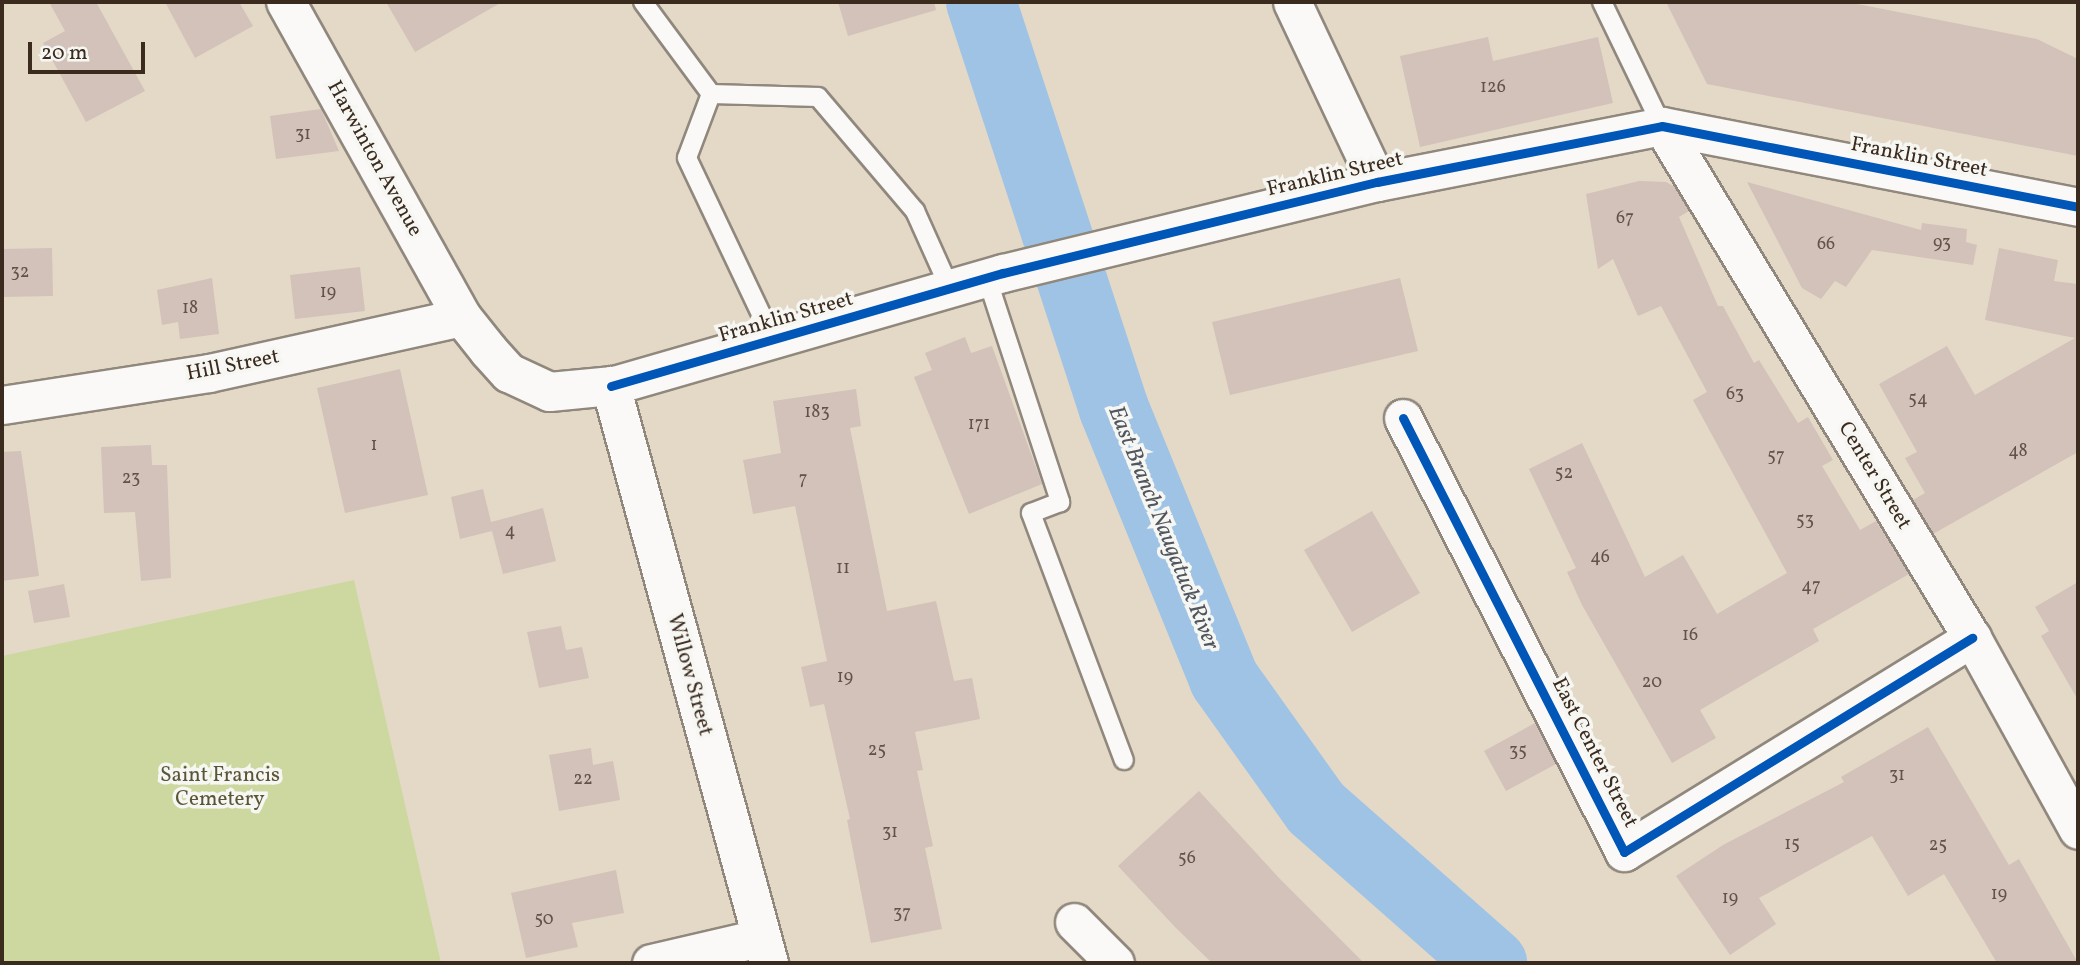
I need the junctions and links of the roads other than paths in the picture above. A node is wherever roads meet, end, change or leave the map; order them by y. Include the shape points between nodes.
1 (286, 2) edge
2 (643, 2) edge
3 (1292, 2) edge
4 (1602, 2) edge
5 (711, 94) junction
6 (1662, 127) junction
7 (1377, 182) junction
8 (2078, 207) edge
9 (995, 275) junction
10 (950, 289) junction
11 (462, 317) junction
12 (773, 339) junction
13 (611, 386) junction
14 (2, 405) edge
15 (1403, 418) dead end
16 (1972, 638) junction
17 (1124, 760) dead end
18 (2078, 830) edge
19 (1074, 922) dead end
20 (764, 951) edge
21 (651, 963) edge
22 (1115, 963) edge

1 - 11 main road, Harwinton Avenue
2 - 5 lane
3 - 7 street
4 - 6 lane
5 - 10 lane via 818,97 915,211
5 - 12 lane via 687,158
6 - 7 street, Franklin Street
6 - 8 street, Franklin Street
6 - 16 street, Center Street
7 - 9 street, Franklin Street
9 - 10 street, Franklin Street
9 - 17 lane via 1060,502 1031,513
10 - 12 street, Franklin Street
11 - 13 main road, Franklin Street via 509,373 539,388 550,392
11 - 14 street, Hill Street via 209,373
12 - 13 street, Franklin Street
13 - 20 main road, Willow Street
15 - 16 street, East Center Street via 1624,852
16 - 18 street, Center Street
19 - 22 street
20 - 21 street

